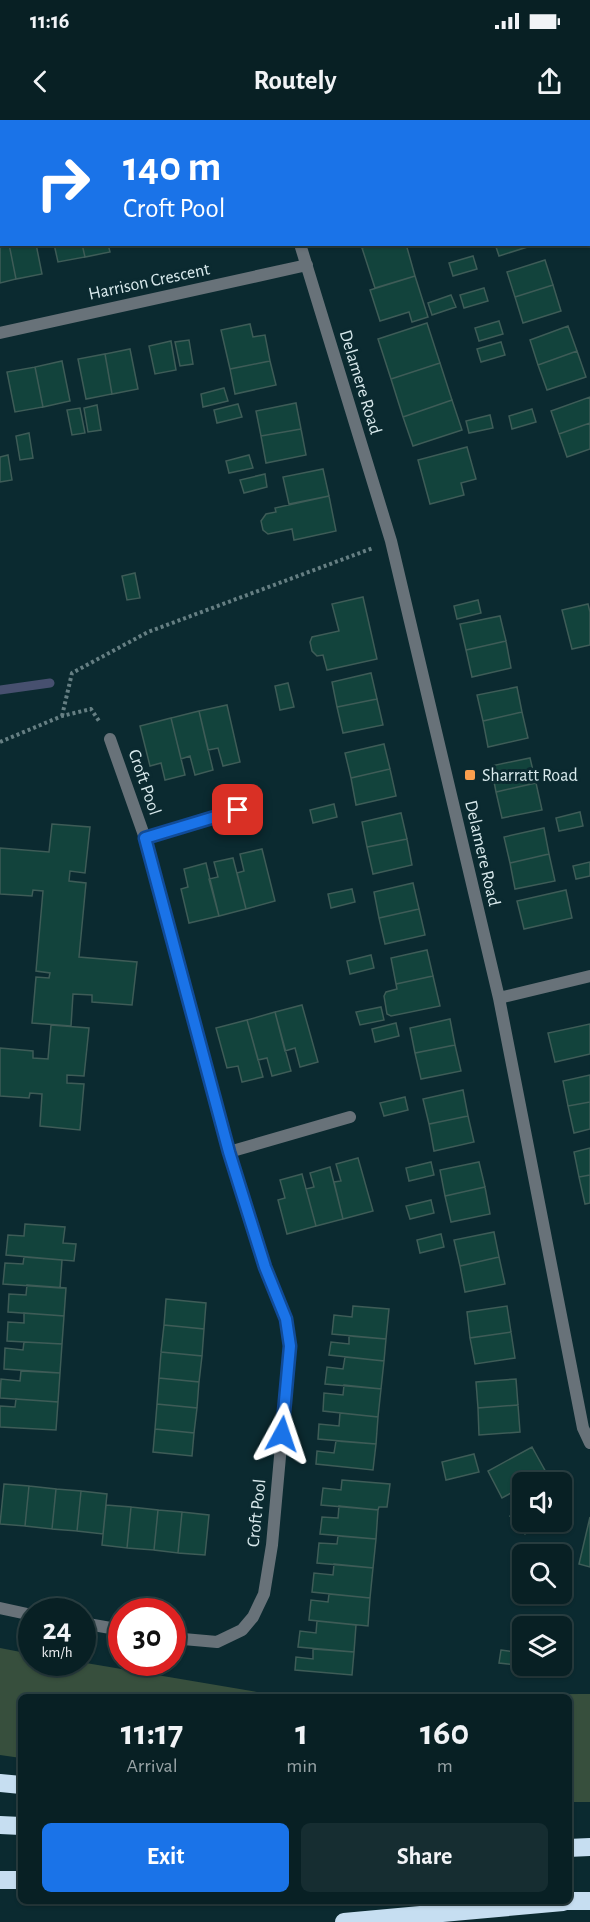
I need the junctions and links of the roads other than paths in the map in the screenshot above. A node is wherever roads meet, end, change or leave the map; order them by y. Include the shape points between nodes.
1 (301, 246) edge
2 (307, 265) junction
3 (0, 333) edge
4 (111, 739) road end
5 (238, 810) dead end
6 (145, 838) junction
7 (590, 976) edge
8 (499, 998) junction
9 (350, 1117) dead end
10 (229, 1152) junction
11 (590, 1443) edge
12 (0, 1608) edge
13 (18, 1612) edge
14 (186, 1639) edge
15 (0, 1783) edge
16 (18, 1785) edge
17 (0, 1825) edge
18 (18, 1826) edge
19 (590, 1847) edge
20 (572, 1848) edge
21 (0, 1880) edge
22 (18, 1880) edge
23 (590, 1901) edge
24 (572, 1902) edge
25 (541, 1904) edge
26 (344, 1922) edge

1 - 2 street, Delamere Road
2 - 3 street, Harrison Crescent
2 - 8 street, Delamere Road via 391,541
4 - 6 street, Croft Pool
5 - 6 street, Croft Pool
6 - 10 street, Croft Pool
7 - 8 street
8 - 11 street, Delamere Road via 583,1428
9 - 10 street
10 - 14 street, Croft Pool via 265,1267 286,1319 290,1346 264,1594 242,1630 217,1642
12 - 13 street
15 - 16 highway
17 - 18 highway
19 - 20 highway
21 - 22 highway
23 - 24 highway
25 - 26 highway

